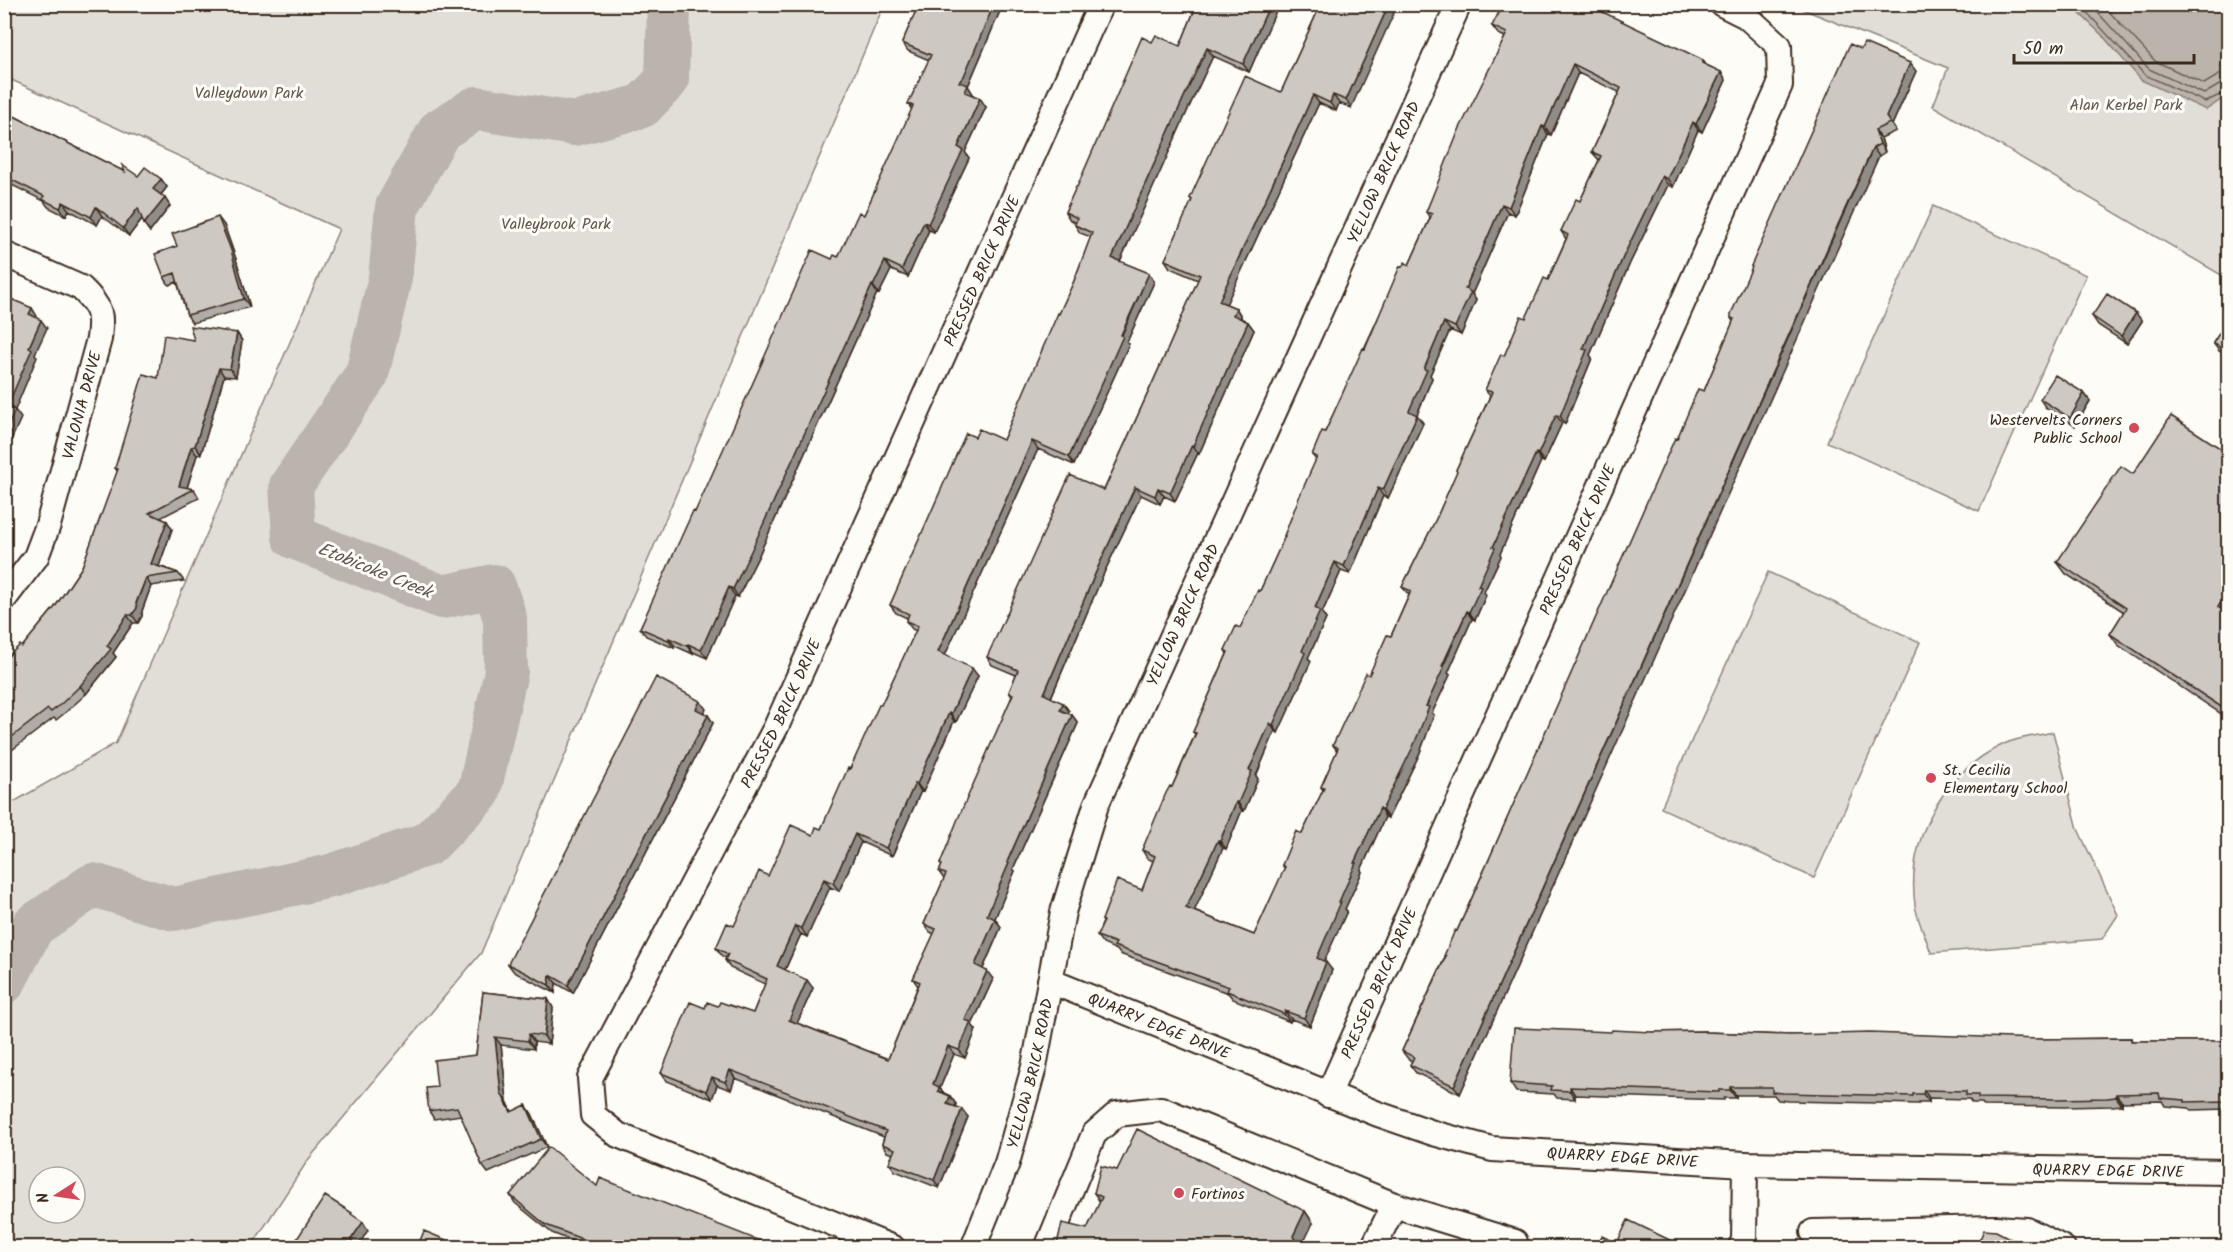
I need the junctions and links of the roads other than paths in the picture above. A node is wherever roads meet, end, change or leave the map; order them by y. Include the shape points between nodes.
1 (1101, 4) edge
2 (1459, 4) edge
3 (1722, 4) edge
4 (4, 254) edge
5 (4, 599) edge
6 (1050, 981) junction
7 (1328, 1095) junction
8 (1745, 1164) junction
9 (2229, 1172) edge
10 (1394, 1205) junction
11 (1814, 1232) dead end
12 (1515, 1242) dead end
13 (893, 1248) edge
14 (973, 1248) edge
15 (1047, 1248) edge
16 (1373, 1248) edge
17 (1740, 1248) edge
18 (2062, 1248) edge

1 - 13 street, PRESSED BRICK DRIVE via 776,727 590,1078 593,1115 618,1136
2 - 6 street, YELLOW BRICK ROAD via 1096,805 1063,912
3 - 7 street, PRESSED BRICK DRIVE via 1746,16 1779,46 1780,85
4 - 5 street, VALONIA DRIVE via 81,288 102,317 48,525 36,557
6 - 7 street, QUARRY EDGE DRIVE
6 - 14 street, YELLOW BRICK ROAD via 1034,1067 1010,1153
7 - 8 street, QUARRY EDGE DRIVE via 1433,1133 1492,1149
8 - 9 street, QUARRY EDGE DRIVE
8 - 17 street via 1744,1240
10 - 12 street
10 - 15 street via 1161,1109 1117,1114 1094,1134
10 - 16 street
11 - 18 street via 2027,1230

